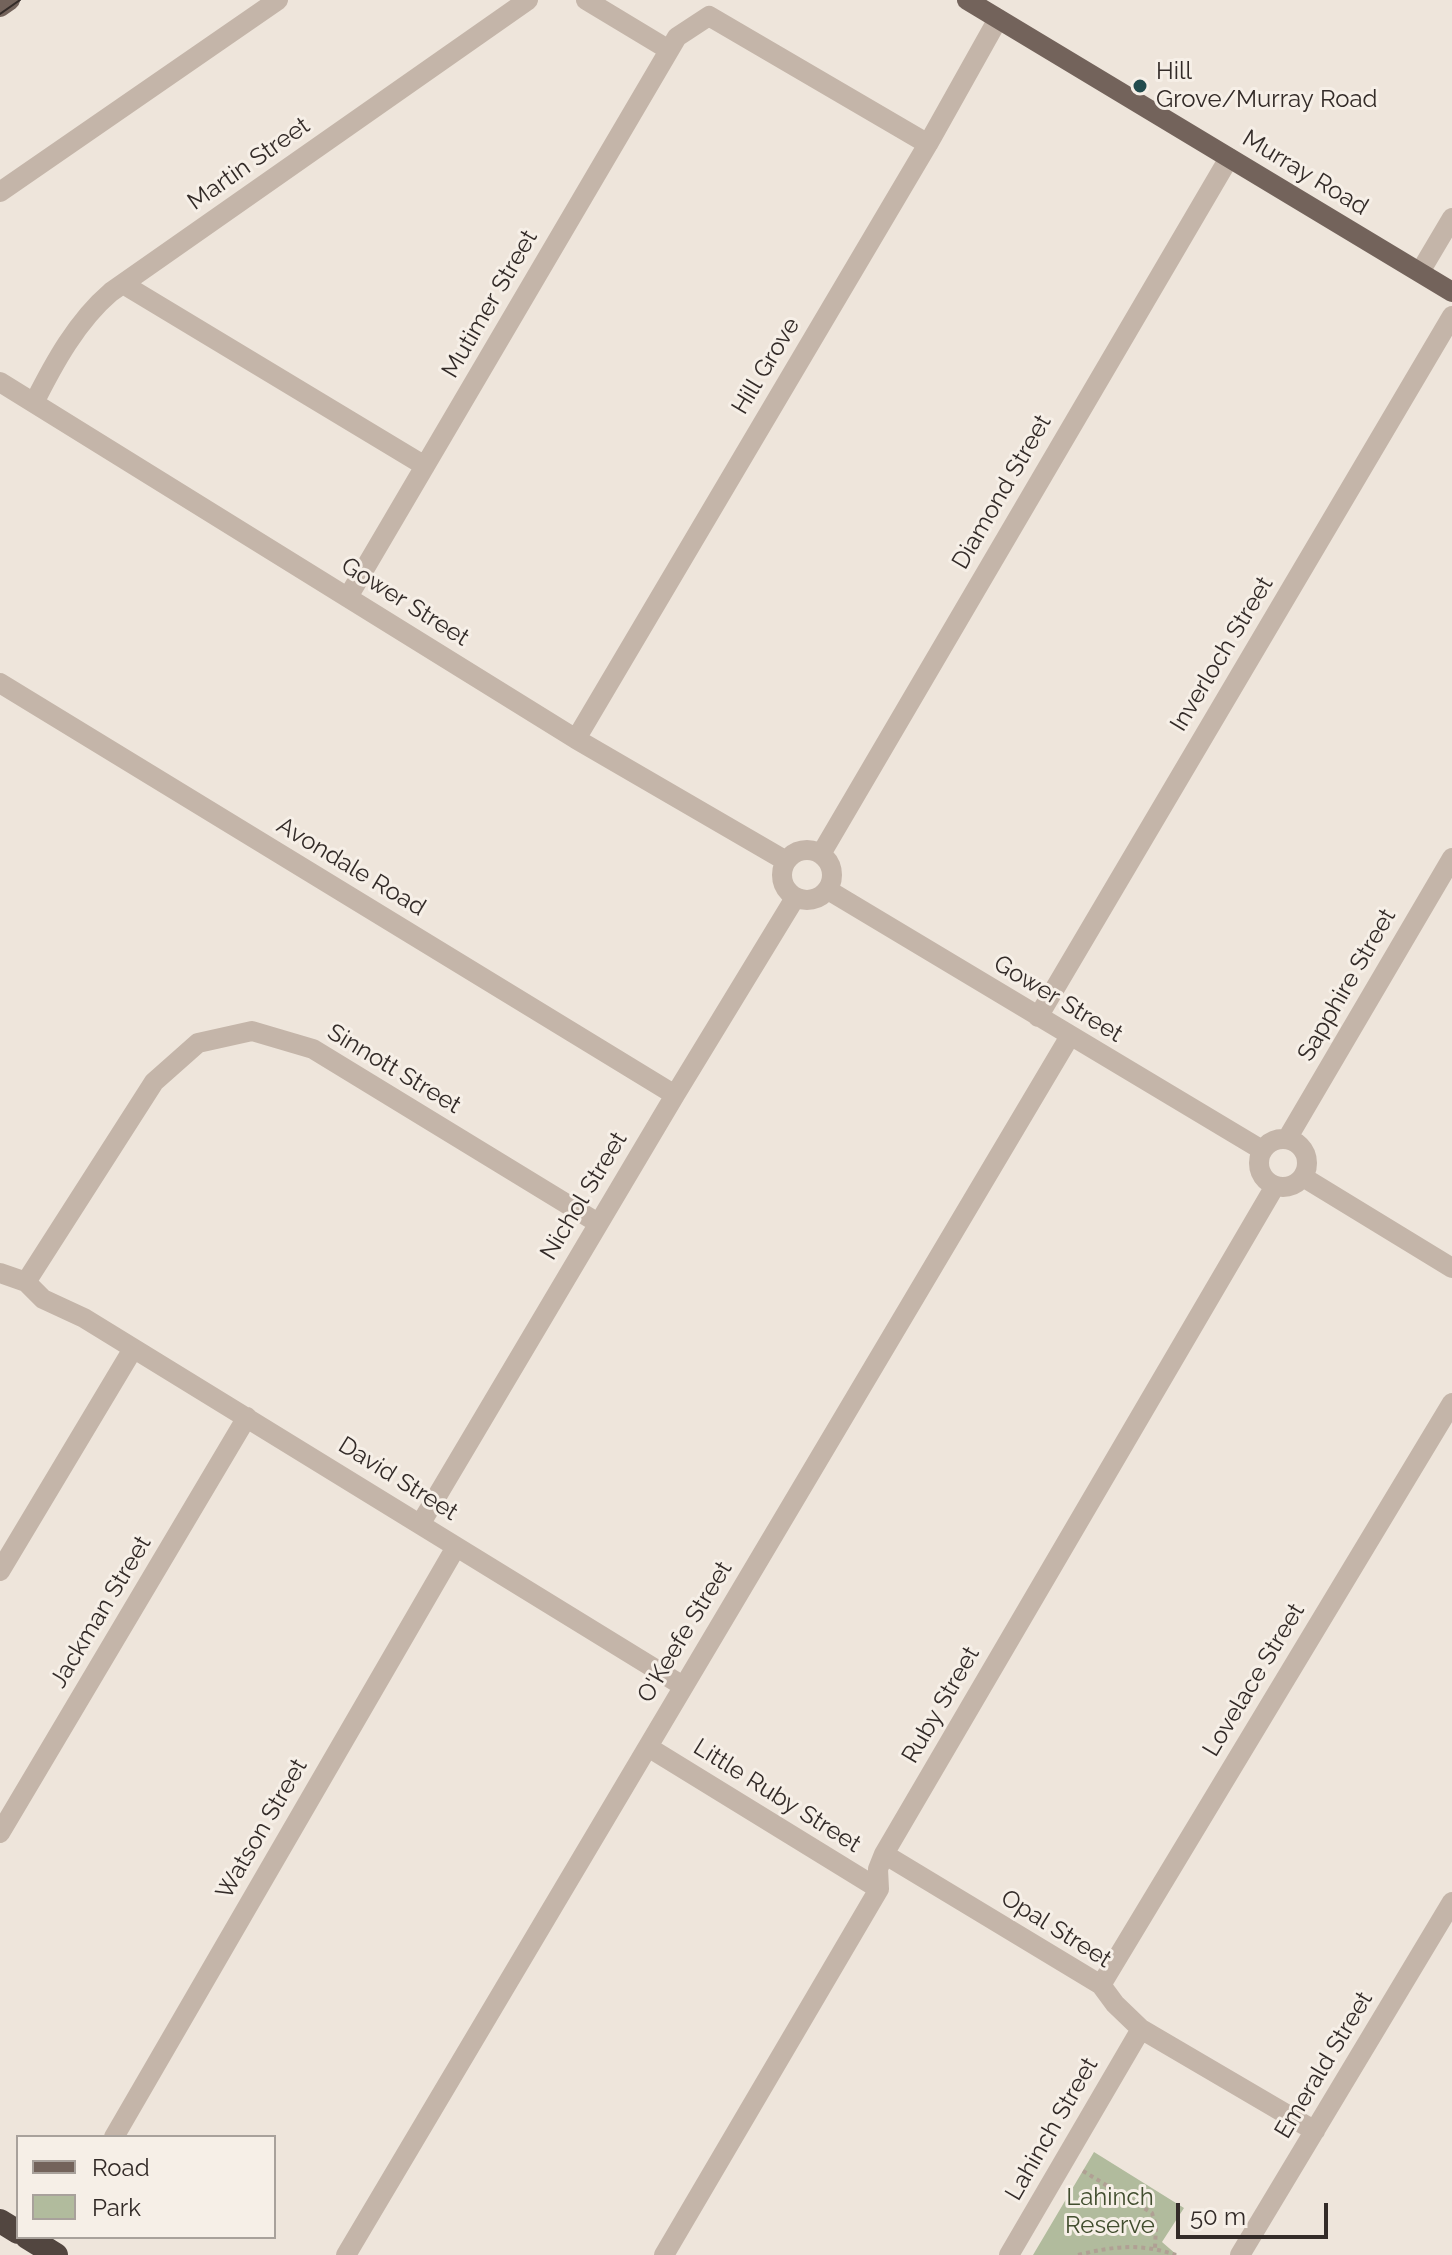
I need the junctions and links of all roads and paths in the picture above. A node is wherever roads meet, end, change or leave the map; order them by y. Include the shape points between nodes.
1 (10, 0) edge
2 (278, 0) edge
3 (528, 0) edge
4 (586, 0) edge
5 (967, 0) edge
6 (0, 7) edge
7 (998, 19) junction
8 (673, 44) junction
9 (928, 144) junction
10 (1229, 158) junction
11 (0, 192) edge
12 (1452, 218) edge
13 (1420, 272) junction
14 (123, 284) junction
15 (1452, 292) edge
16 (1452, 316) edge
17 (0, 382) edge
18 (34, 403) junction
19 (425, 466) junction
20 (348, 597) junction
21 (0, 683) edge
22 (576, 739) junction
23 (821, 854) junction
24 (1452, 858) edge
25 (786, 861) junction
26 (828, 890) junction
27 (795, 898) junction
28 (1038, 1017) junction
29 (1070, 1036) junction
30 (675, 1095) junction
31 (1287, 1139) junction
32 (1262, 1150) junction
33 (1303, 1177) junction
34 (1275, 1186) junction
35 (598, 1223) junction
36 (0, 1261) edge
37 (1452, 1268) edge
38 (0, 1273) edge
39 (29, 1277) junction
40 (133, 1349) junction
41 (1452, 1403) edge
42 (247, 1417) junction
43 (421, 1523) junction
44 (456, 1547) junction
45 (0, 1571) edge
46 (683, 1686) junction
47 (648, 1747) junction
48 (0, 1833) edge
49 (884, 1854) junction
50 (879, 1889) junction
51 (1452, 1902) edge
52 (1101, 1985) junction
53 (1141, 2029) junction
54 (1315, 2131) junction
55 (115, 2135) edge
56 (1083, 2171) dead end
57 (32, 2239) edge
58 (53, 2247) edge
59 (1155, 2248) junction
60 (346, 2255) edge
61 (664, 2255) edge
62 (1009, 2255) edge
63 (1078, 2255) edge
64 (1176, 2255) edge
65 (1240, 2255) edge

1 - 6 main road
2 - 11 street
3 - 14 street, Martin Street
4 - 8 street
5 - 7 main road, Murray Road
7 - 9 street, Hill Grove
7 - 10 main road, Murray Road
8 - 9 street via 709,16
8 - 19 street, Mutimer Street
9 - 22 street, Hill Grove
10 - 13 main road, Murray Road
10 - 23 street, Diamond Street
12 - 13 street
13 - 15 main road, Murray Road
14 - 18 street, Martin Street via 79,326
14 - 19 street
16 - 28 street, Inverloch Street
17 - 18 street, Gower Street
18 - 20 street, Gower Street
19 - 20 street, Mutimer Street
20 - 22 street, Gower Street
21 - 30 street, Avondale Road
22 - 25 street, Gower Street
23 - 25 street via 800,851
23 - 26 street via 832,872
24 - 31 street, Sapphire Street
25 - 27 street via 783,881
26 - 27 street via 814,900
26 - 28 street, Gower Street
27 - 30 street, Nichol Street
28 - 29 street, Gower Street
29 - 32 street, Gower Street
29 - 46 street, O'Keefe Street
30 - 35 street, Nichol Street
31 - 32 street via 1273,1140
31 - 33 street via 1307,1158
32 - 34 street via 1258,1167
33 - 34 street via 1290,1186
33 - 37 street
34 - 49 street, Ruby Street
35 - 39 street, Sinnott Street via 313,1049 252,1031 198,1043 154,1082
35 - 43 street, Nichol Street
36 - 39 street, David Street
38 - 39 street, David Street
39 - 40 street, David Street via 43,1299
40 - 42 street, David Street
40 - 45 street
41 - 52 street, Lovelace Street
42 - 43 street, David Street
42 - 48 street, Jackman Street
43 - 44 street, David Street
44 - 46 street, David Street
44 - 55 street, Watson Street
46 - 47 street, O'Keefe Street
47 - 50 street, Little Ruby Street
47 - 60 street, O'Keefe Street
49 - 50 street, Ruby Street
49 - 52 street, Opal Street
50 - 61 street, Ruby Street
51 - 54 street, Emerald Street
52 - 53 street, Opal Street
53 - 54 street, Opal Street
53 - 62 street, Lahinch Street
54 - 65 street, Emerald Street
56 - 59 path via 1152,2213
57 - 58 highway
59 - 63 path via 1114,2246
59 - 64 path

